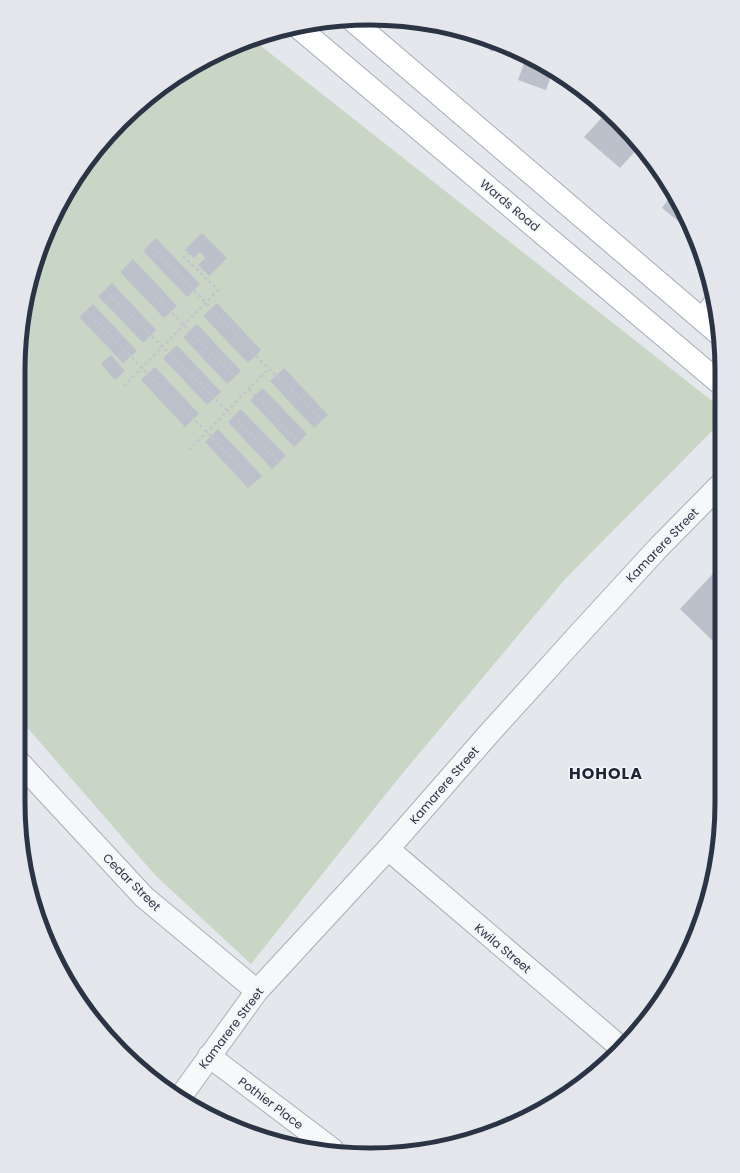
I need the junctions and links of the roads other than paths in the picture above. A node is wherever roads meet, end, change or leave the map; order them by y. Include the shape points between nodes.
1 (359, 25) edge
2 (304, 32) edge
3 (708, 312) edge
4 (715, 379) edge
5 (715, 490) edge
6 (25, 767) edge
7 (388, 849) junction
8 (257, 991) junction
9 (617, 1044) edge
10 (209, 1056) junction
11 (183, 1093) edge
12 (327, 1145) edge

1 - 3 main road
2 - 4 main road, Wards Road
5 - 7 street, Kamarere Street via 658,548 486,736
6 - 8 street, Cedar Street via 144,897
7 - 8 street, Kamarere Street
7 - 9 street, Kwila Street
8 - 10 street, Kamarere Street
10 - 11 street, Kamarere Street
10 - 12 street, Pothier Place

